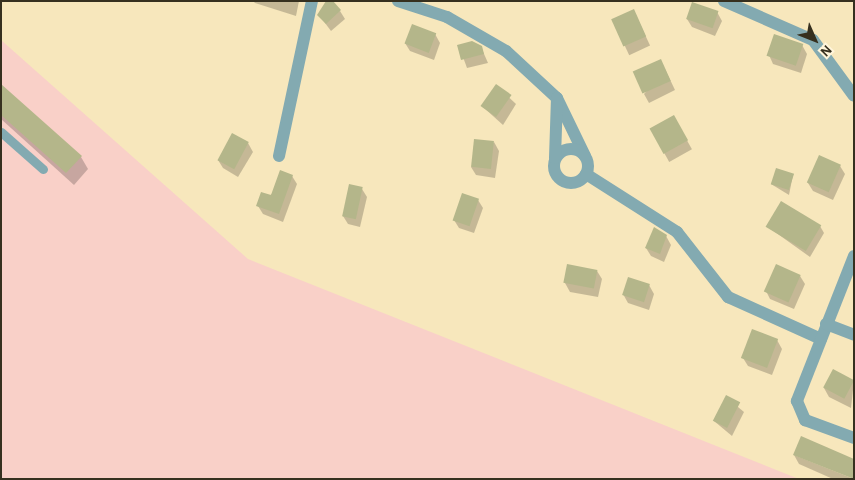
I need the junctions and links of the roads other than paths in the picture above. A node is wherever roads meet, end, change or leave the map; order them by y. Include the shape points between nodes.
1 (312, 1) edge
2 (398, 1) edge
3 (724, 1) edge
4 (854, 96) edge
5 (557, 98) junction
6 (1, 132) edge
7 (279, 156) dead end
8 (586, 156) junction
9 (555, 158) junction
10 (43, 169) dead end
11 (586, 174) junction
12 (854, 256) edge
13 (826, 324) junction
14 (854, 335) edge
15 (821, 339) junction
16 (854, 438) edge

1 - 7 street
2 - 5 street via 485,36
3 - 4 street via 813,40
5 - 8 street
5 - 9 street
6 - 10 lane
8 - 9 street via 570,148
8 - 11 street
9 - 11 street via 556,175 563,181 580,180
11 - 15 street via 677,232 728,297
12 - 13 street
13 - 14 street
13 - 15 street
15 - 16 street via 797,401 800,412 805,420

